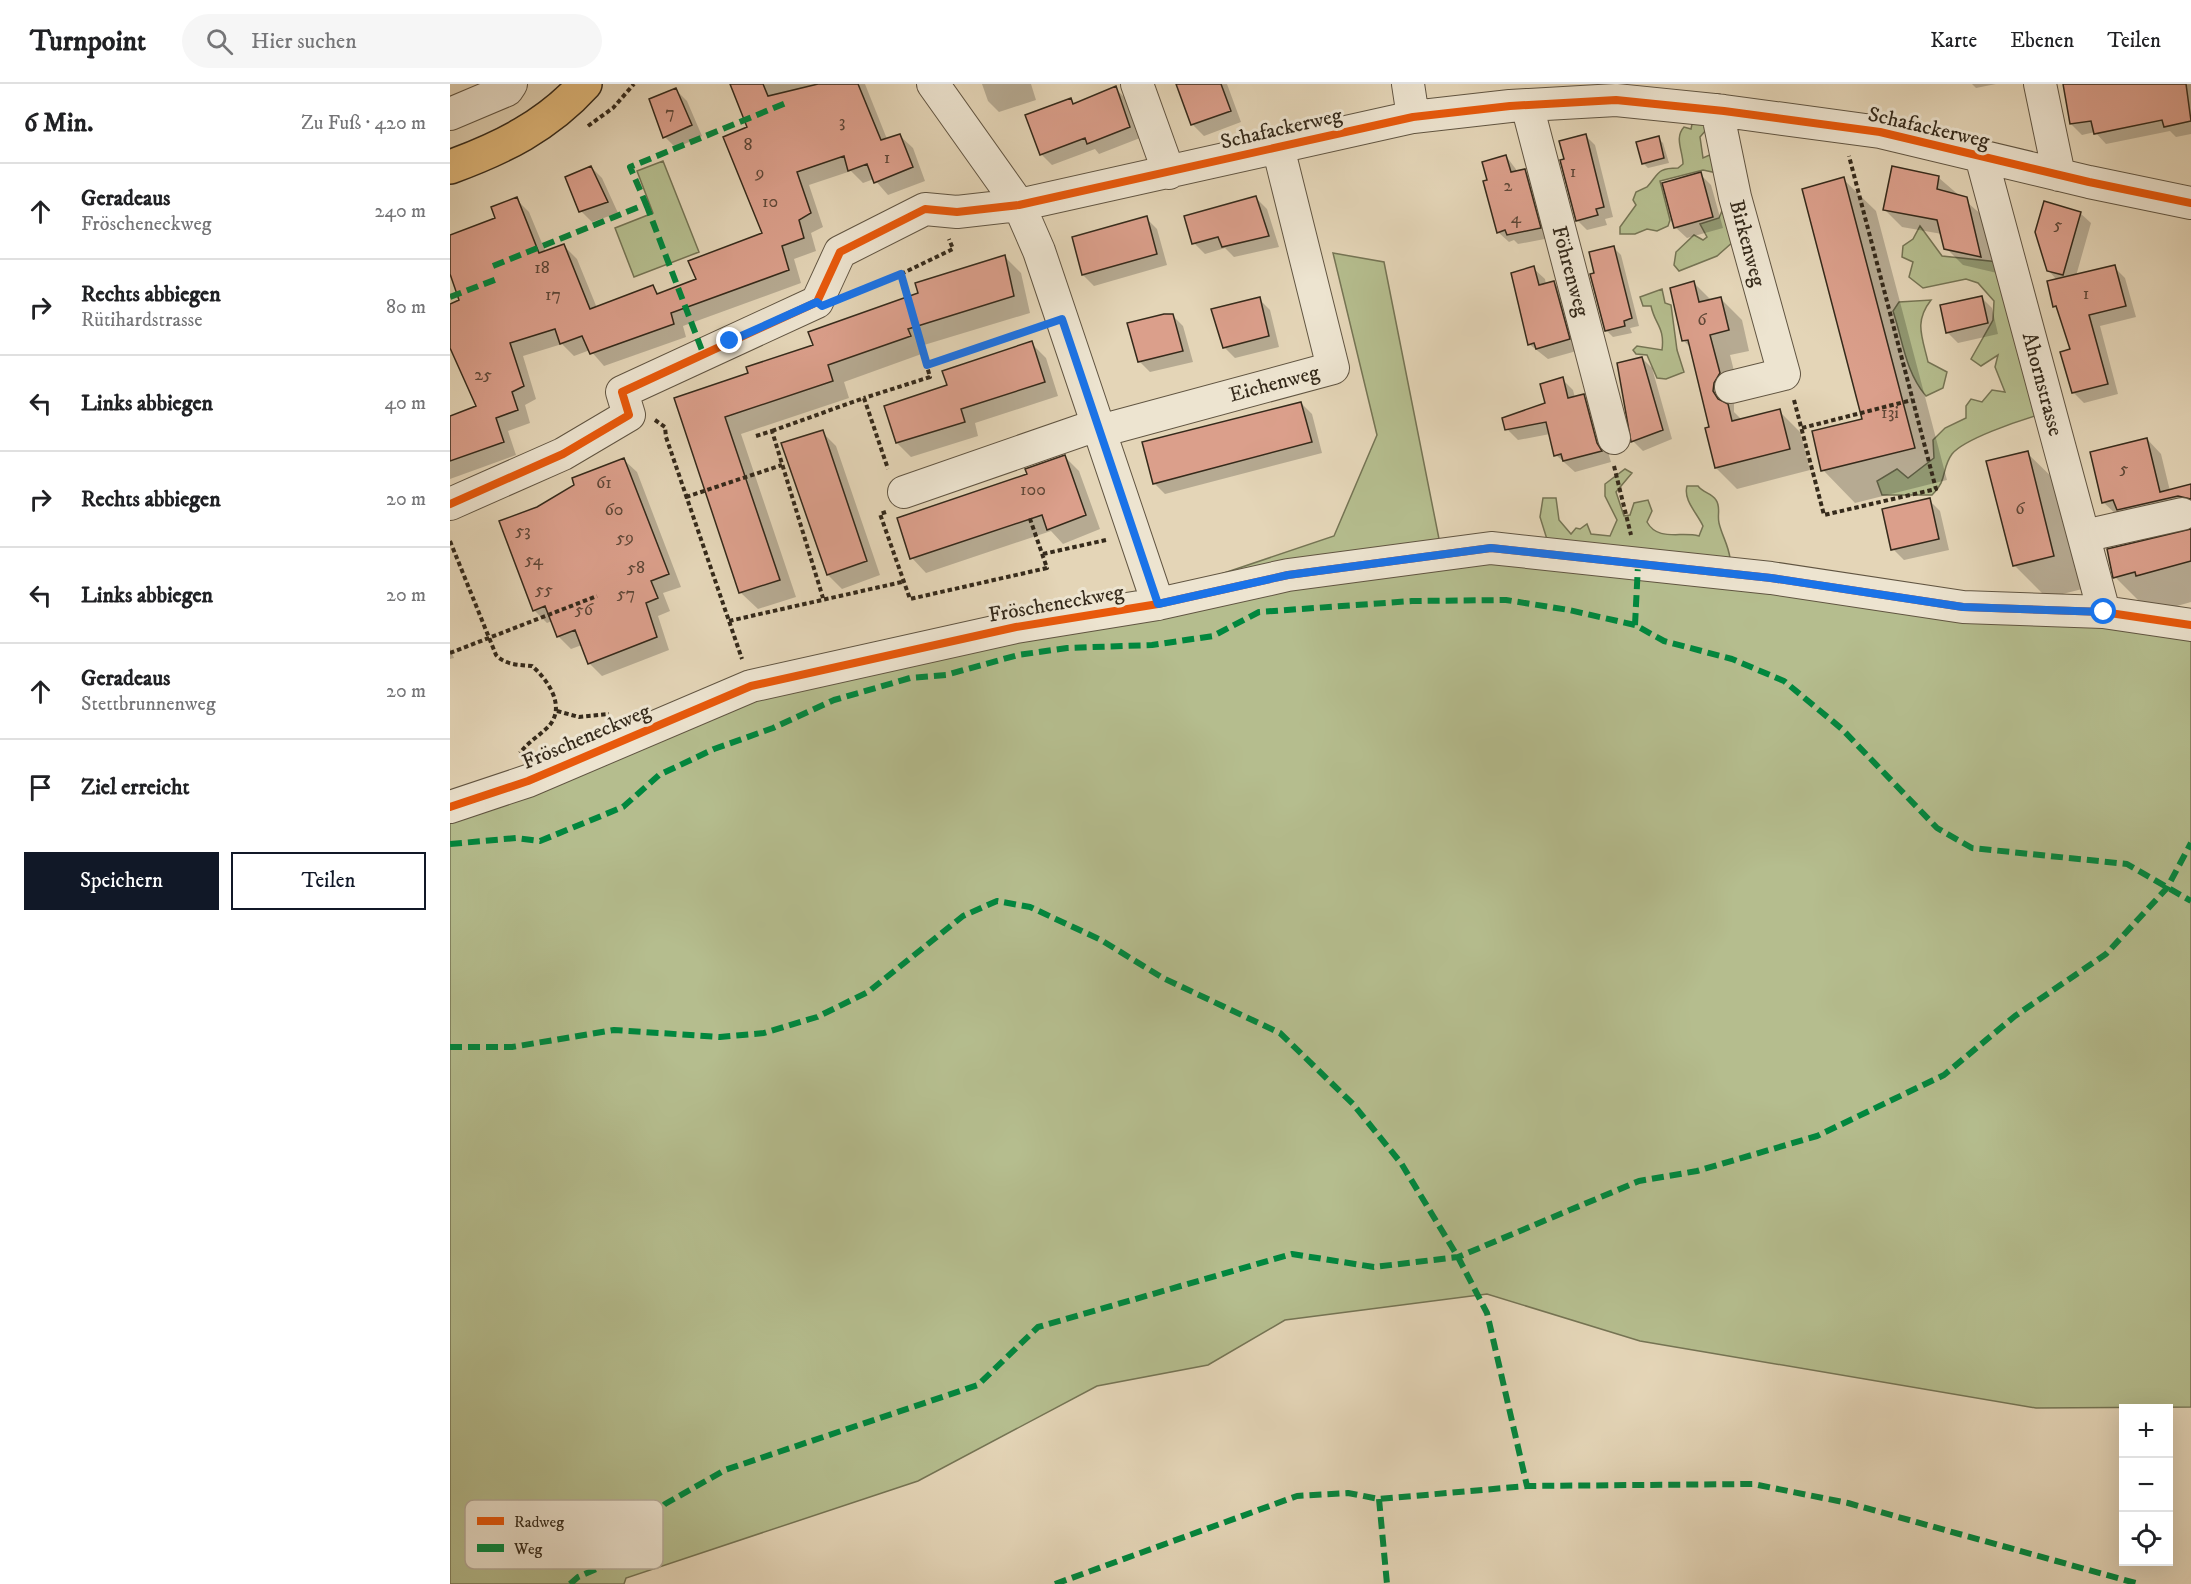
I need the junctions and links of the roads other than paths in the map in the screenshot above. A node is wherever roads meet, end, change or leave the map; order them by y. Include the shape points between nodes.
1 (511, 84) edge
2 (585, 84) edge
3 (933, 84) edge
4 (1137, 84) edge
5 (1408, 84) edge
6 (2040, 84) edge
7 (1614, 92) edge
8 (1720, 102) edge
9 (1527, 105) junction
10 (450, 114) edge
11 (1413, 117) junction
12 (1278, 147) junction
13 (1981, 156) junction
14 (450, 167) edge
15 (1169, 173) junction
16 (2060, 175) junction
17 (2191, 202) edge
18 (1019, 205) junction
19 (1731, 387) dead end
20 (1099, 428) junction
21 (1614, 438) road end
22 (904, 492) road end
23 (450, 504) edge
24 (2182, 514) dead end
25 (2084, 536) junction
26 (1158, 604) junction
27 (2104, 612) junction
28 (2191, 625) edge
29 (450, 807) edge

1 - 10 street via 507,90
2 - 14 main road via 529,133
3 - 18 street
4 - 15 street
5 - 11 street
6 - 16 street
7 - 8 street, Schafackerweg
7 - 9 street, Schafackerweg
8 - 13 street, Schafackerweg via 1880,132
8 - 19 street, Birkenweg via 1735,197 1784,374
9 - 11 street, Schafackerweg
9 - 21 street, Föhrenweg
11 - 12 street, Schafackerweg
12 - 15 street, Schafackerweg
12 - 20 street, Eichenweg via 1334,368
13 - 16 street, Schafackerweg
13 - 25 street, Ahornstrasse
15 - 18 street, Schafackerweg
16 - 17 street, Schafackerweg
18 - 20 street via 1039,251
18 - 23 street, Schafackerweg via 957,212 925,209 840,252 817,302 622,392 629,415 563,454
20 - 22 street
20 - 26 street
24 - 25 street
25 - 27 street, Ahornstrasse
26 - 27 street, Fröscheneckweg via 1288,575 1491,548 1771,578 1963,607
26 - 29 street, Fröscheneckweg via 1016,627 751,686 528,781
27 - 28 street, Fröscheneckweg

